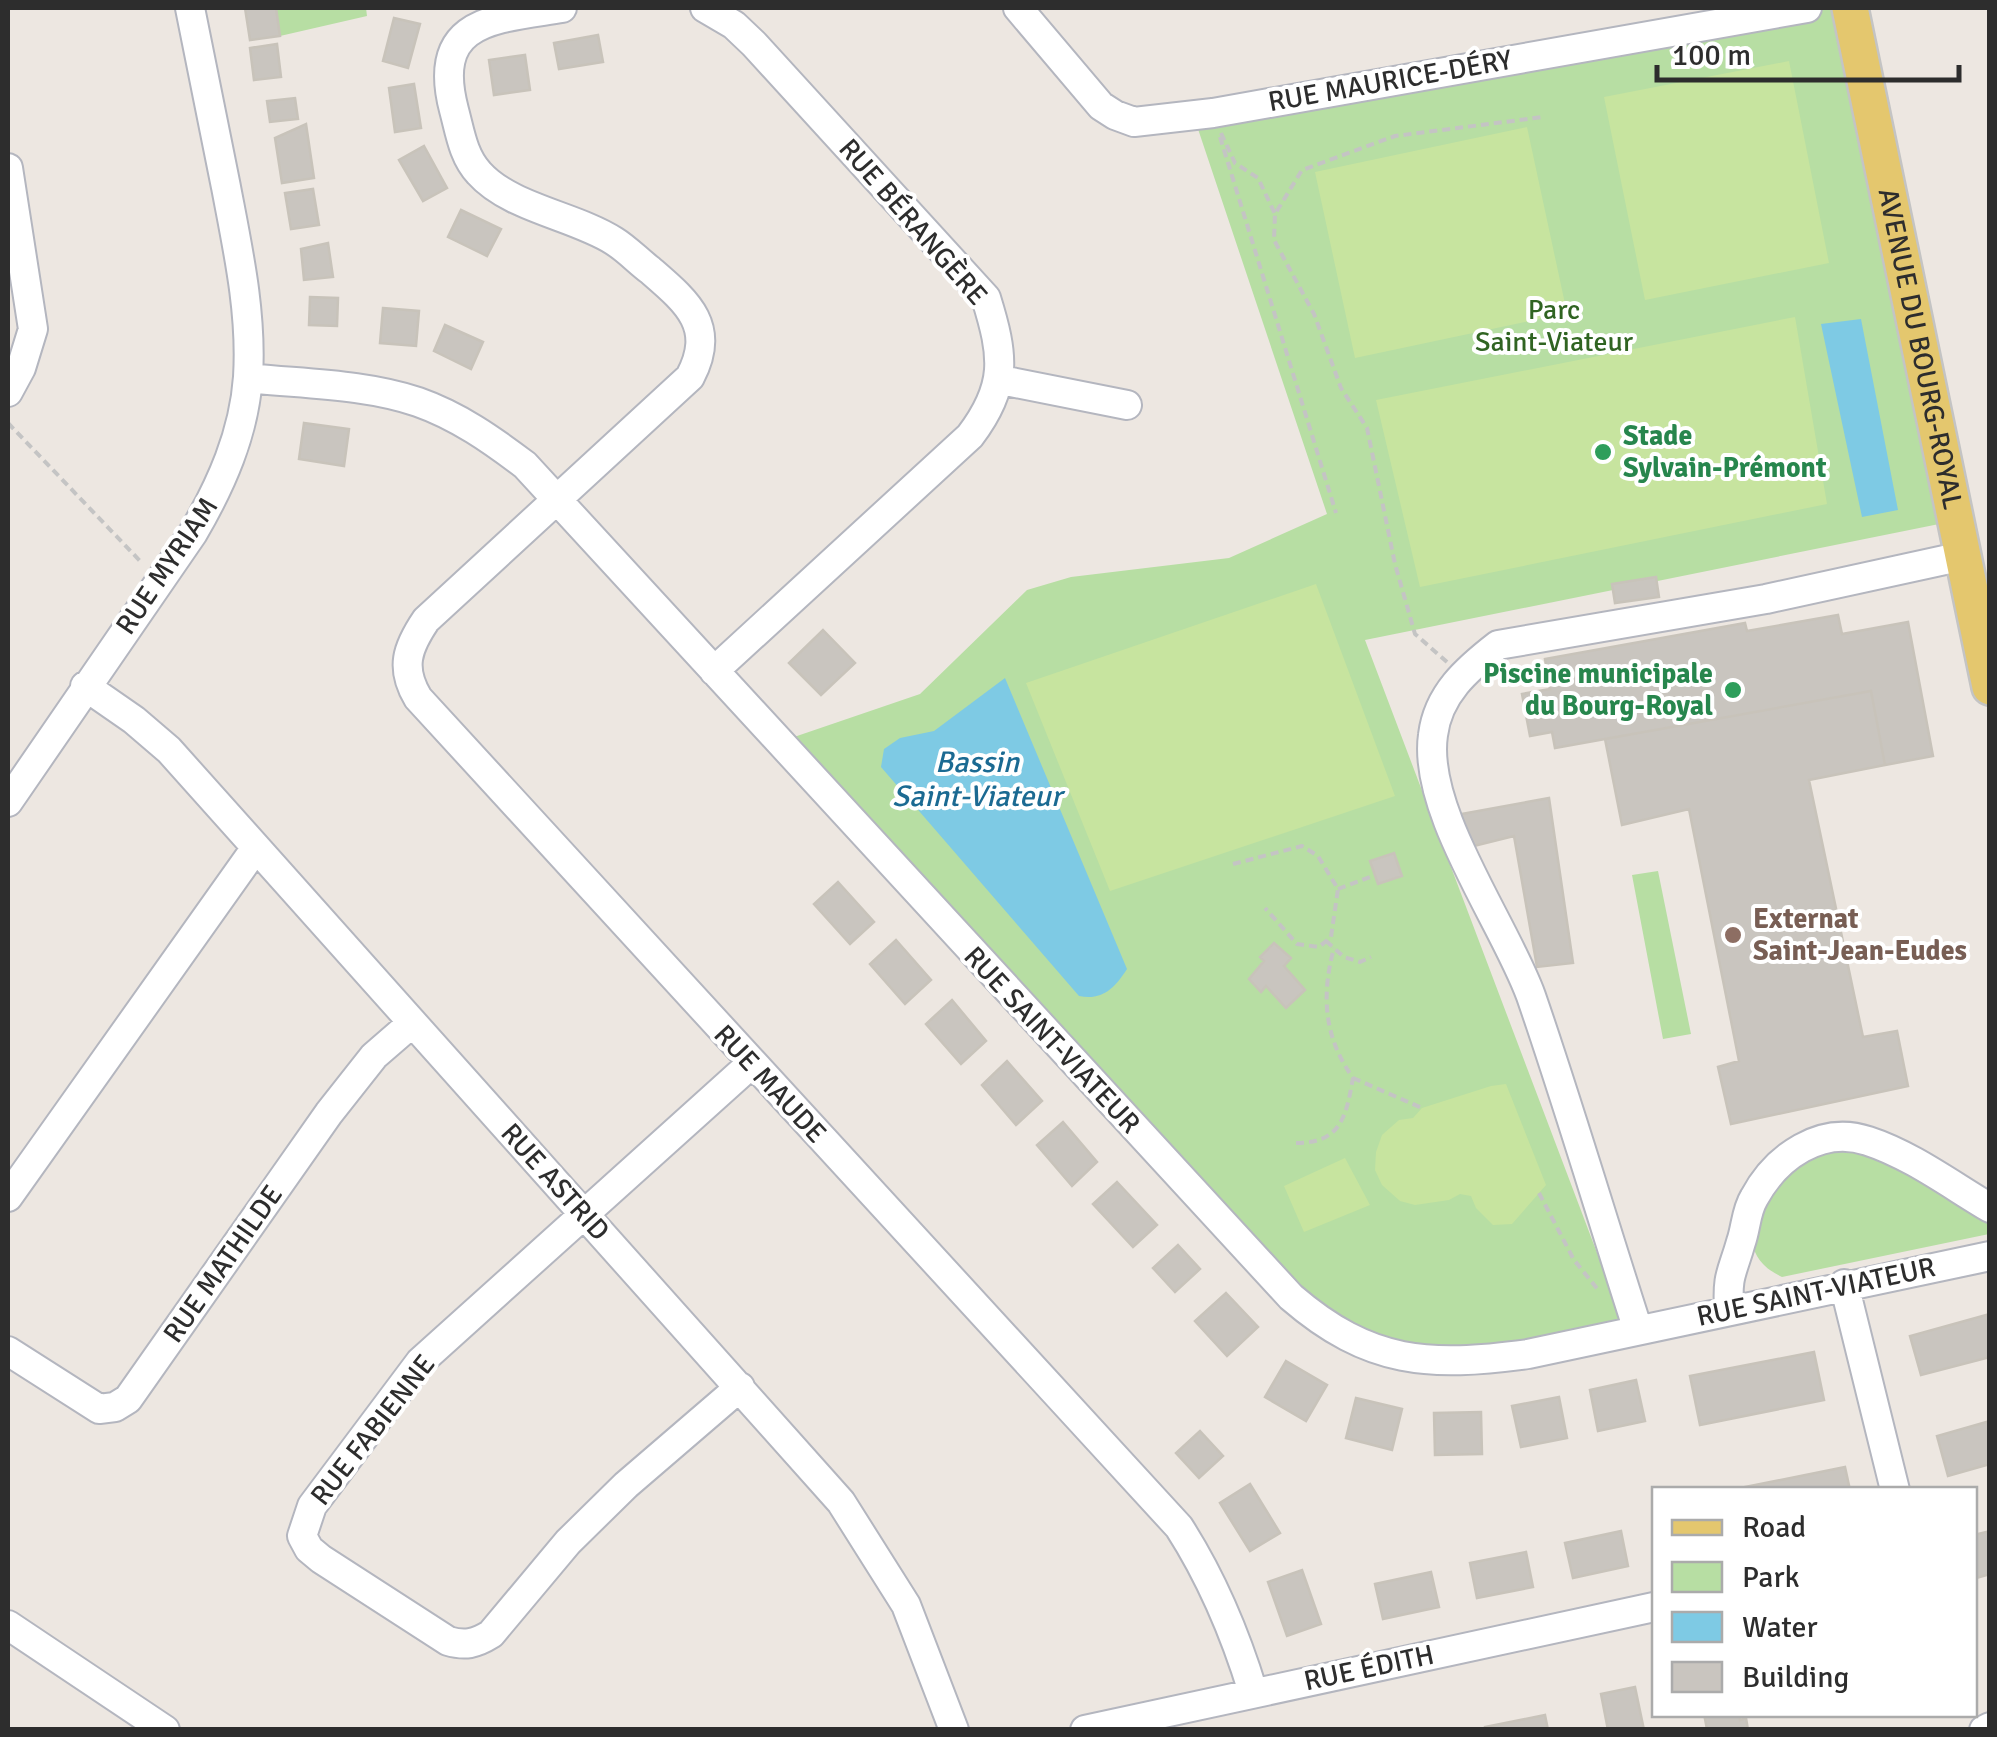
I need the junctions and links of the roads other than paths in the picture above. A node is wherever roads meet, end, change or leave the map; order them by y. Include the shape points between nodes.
1 (190, 8) edge
2 (562, 8) edge
3 (705, 8) edge
4 (1018, 8) edge
5 (1808, 8) edge
6 (1850, 8) edge
7 (8, 168) edge
8 (248, 378) junction
9 (1001, 380) junction
10 (8, 392) edge
11 (1127, 404) dead end
12 (556, 501) junction
13 (1963, 556) junction
14 (714, 672) junction
15 (85, 686) junction
16 (1990, 687) edge
17 (10, 791) edge
18 (255, 850) junction
19 (411, 1024) junction
20 (751, 1064) junction
21 (8, 1196) edge
22 (1990, 1208) edge
23 (583, 1212) junction
24 (1990, 1256) edge
25 (1844, 1284) junction
26 (1729, 1309) junction
27 (1633, 1317) junction
28 (8, 1351) edge
29 (740, 1387) junction
30 (1894, 1487) edge
31 (1652, 1607) edge
32 (9, 1629) edge
33 (1252, 1692) junction
34 (165, 1730) edge
35 (954, 1730) edge
36 (1085, 1730) edge

1 - 8 street, RUE MYRIAM via 241,264
2 - 12 street via 485,21 454,49 450,92 466,154 497,188 614,241 692,312 703,345 690,377
3 - 9 street, RUE BÉRANGÈRE via 754,44 986,298
4 - 5 street, RUE MAURICE-DÉRY via 1101,106 1134,122
6 - 13 main road, AVENUE DU BOURG-ROYAL
7 - 10 street via 33,329
8 - 12 street, RUE SAINT-VIATEUR via 417,401 491,439
8 - 15 street, RUE MYRIAM via 220,487
9 - 11 street
9 - 14 street via 970,436
12 - 14 street, RUE SAINT-VIATEUR
12 - 20 street, RUE MAUDE via 426,620 408,652 408,680
13 - 16 main road, AVENUE DU BOURG-ROYAL
13 - 27 street via 1766,599 1498,645 1443,701 1432,736 1438,788 1529,992
14 - 27 street, RUE SAINT-VIATEUR via 1310,1313 1369,1347 1424,1361 1528,1354
15 - 17 street, RUE MYRIAM
15 - 18 street, RUE ASTRID via 169,750
18 - 19 street, RUE ASTRID
18 - 21 street
19 - 23 street, RUE ASTRID
19 - 28 street, RUE MATHILDE via 374,1056 329,1112 128,1399 99,1409
20 - 23 street, RUE FABIENNE
20 - 33 street, RUE MAUDE via 1179,1528 1218,1594
22 - 26 street via 1866,1140 1830,1136 1792,1152 1752,1200 1728,1276
23 - 29 street, RUE ASTRID
23 - 29 street, RUE FABIENNE via 420,1362 312,1506 302,1536 309,1549 448,1640 478,1642 626,1484
24 - 25 street, RUE SAINT-VIATEUR
25 - 26 street, RUE SAINT-VIATEUR
25 - 30 street
26 - 27 street, RUE SAINT-VIATEUR
29 - 35 street, RUE ASTRID via 874,1550 906,1604
31 - 33 street, RUE ÉDITH
32 - 34 street
33 - 36 street, RUE ÉDITH

